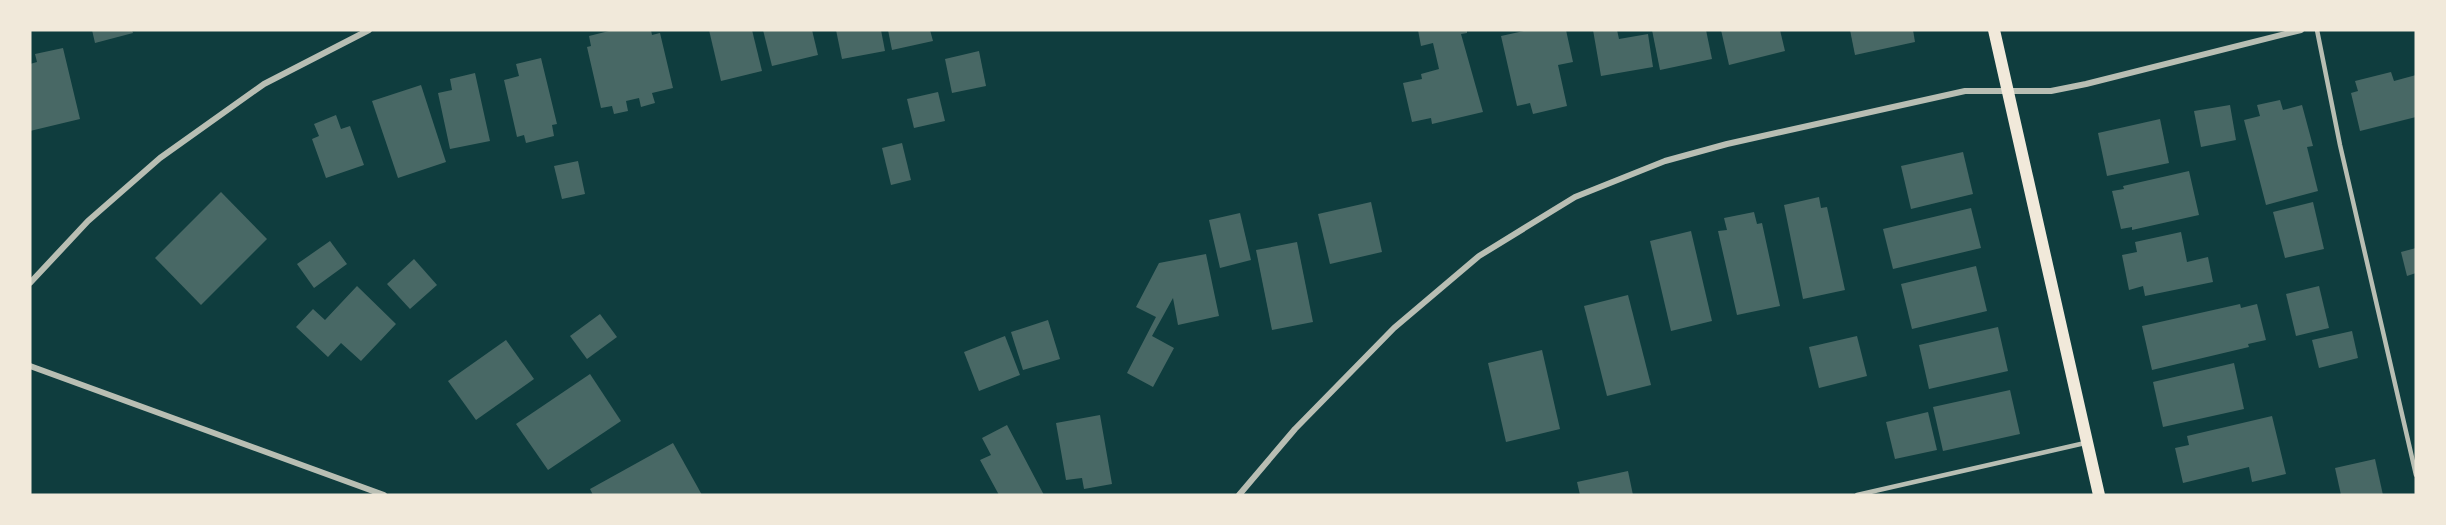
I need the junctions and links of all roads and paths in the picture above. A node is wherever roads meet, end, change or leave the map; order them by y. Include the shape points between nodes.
1 (369, 30) edge
2 (1994, 30) edge
3 (2301, 30) edge
4 (2317, 30) edge
5 (2008, 92) junction
6 (30, 283) edge
7 (30, 366) edge
8 (2087, 443) junction
9 (2416, 475) edge
10 (384, 495) edge
11 (1239, 495) edge
12 (1857, 495) edge
13 (2099, 495) edge

1 - 6 street via 264,84 160,158 88,221
2 - 5 main road
3 - 5 street via 2086,84 2051,91
4 - 9 lane
5 - 8 main road
5 - 11 street via 1965,91 1727,144 1665,161 1575,197 1479,256 1394,328 1295,429
7 - 10 street
8 - 12 lane
8 - 13 main road

